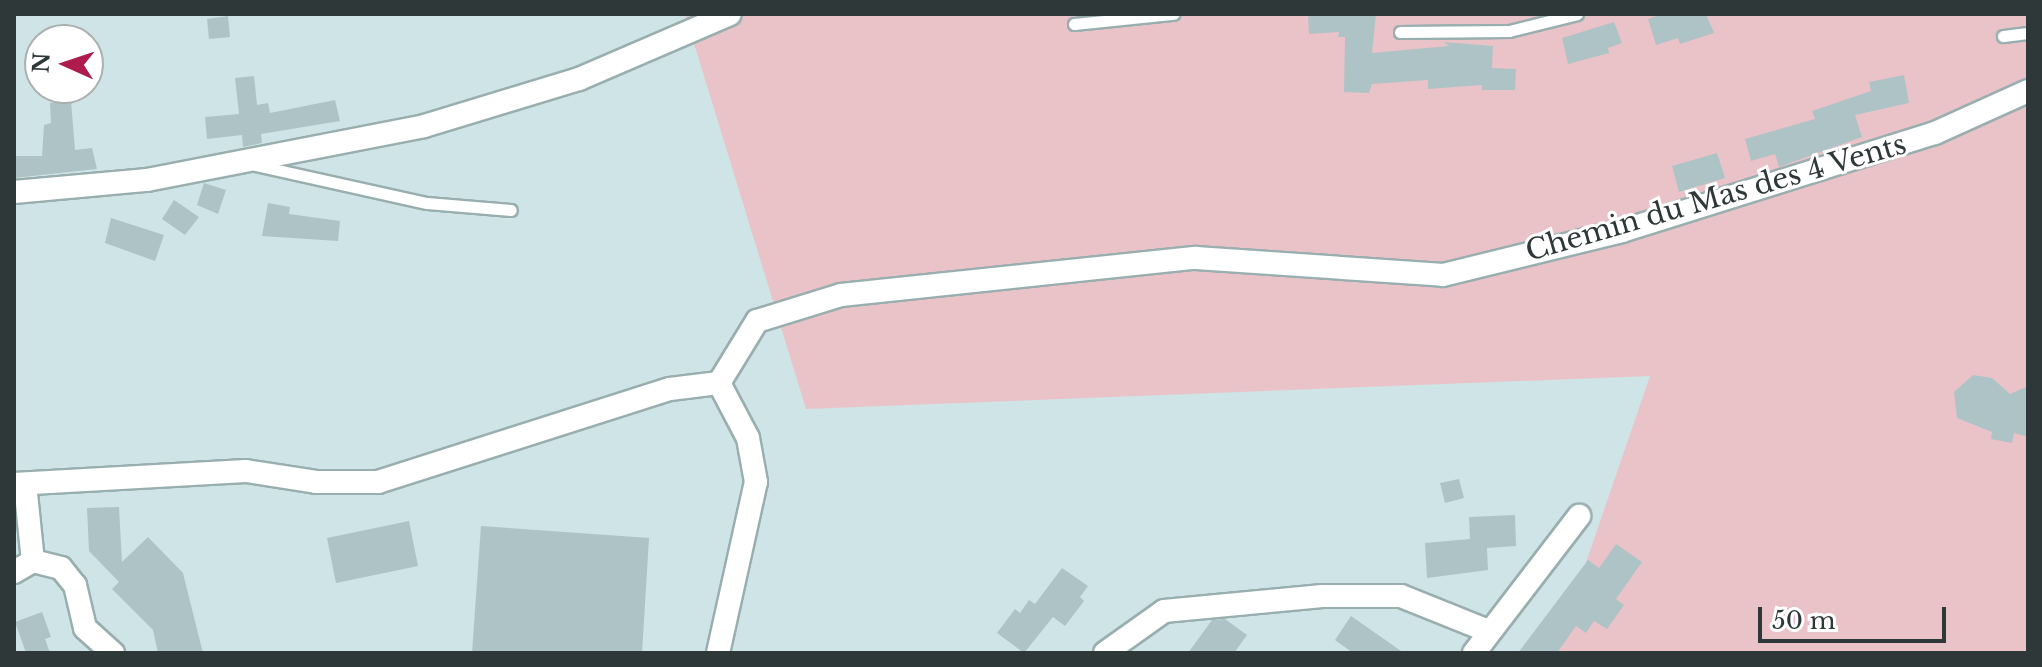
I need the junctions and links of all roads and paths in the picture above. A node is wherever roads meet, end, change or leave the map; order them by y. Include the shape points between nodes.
1 (730, 14) edge
2 (1173, 14) edge
3 (1577, 14) edge
4 (1074, 24) dead end
5 (1400, 32) dead end
6 (2028, 33) edge
7 (2003, 36) dead end
8 (2028, 91) edge
9 (2028, 102) edge
10 (1991, 107) junction
11 (243, 163) junction
12 (14, 192) edge
13 (511, 210) dead end
14 (719, 383) junction
15 (20, 484) edge
16 (1579, 516) dead end
17 (24, 566) edge
18 (1488, 631) junction
19 (113, 653) edge
20 (718, 653) edge
21 (1105, 653) edge
22 (1474, 653) edge

1 - 11 street via 565,83 424,126
2 - 4 lane
3 - 5 lane via 1509,31
6 - 7 lane
8 - 10 street, Chemin du Mas des 4 Vents
9 - 10 lane
10 - 14 street, Chemin du Mas des 4 Vents via 1935,133 1622,231 1443,275 1196,258 841,295 757,321
11 - 12 street via 147,180
11 - 13 lane via 427,203
14 - 15 street via 670,389 378,482 316,482 246,471
14 - 20 street via 748,438 756,482
15 - 17 street
16 - 18 street
17 - 19 street via 61,568 75,585 85,628
18 - 21 street via 1401,596 1322,596 1164,611
18 - 22 street

